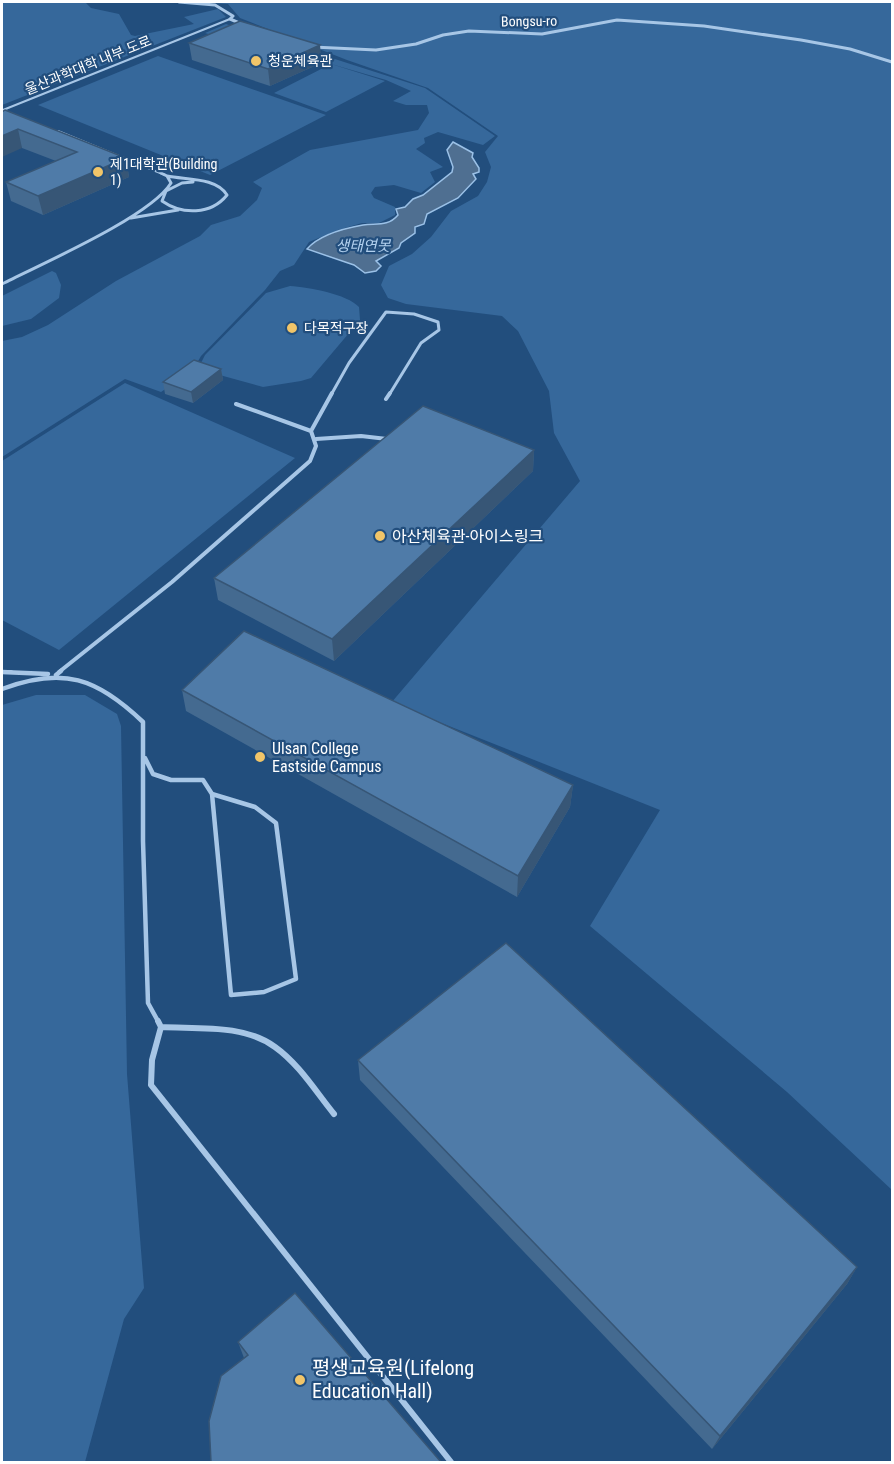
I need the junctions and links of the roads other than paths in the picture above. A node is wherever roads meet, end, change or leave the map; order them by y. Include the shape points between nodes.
1 (179, 2) edge
2 (230, 19) junction
3 (250, 27) edge
4 (310, 47) edge
5 (892, 62) edge
6 (16, 115) edge
7 (58, 131) edge
8 (167, 176) junction
9 (193, 182) junction
10 (166, 191) junction
11 (182, 210) junction
12 (128, 219) junction
13 (2, 284) edge
14 (386, 399) dead end
15 (236, 404) dead end
16 (311, 431) junction
17 (316, 439) junction
18 (392, 441) edge
19 (2, 672) edge
20 (57, 675) junction
21 (2, 689) edge
22 (144, 755) junction
23 (212, 794) junction
24 (161, 1027) junction
25 (334, 1114) dead end
26 (451, 1462) edge

1 - 2 street via 215,5 227,9 233,16
2 - 3 street
2 - 6 lane, 울산과학대학 내부 도로 via 3,111
4 - 5 street, Bongsu-ro via 376,50 416,44 443,34 542,34 617,20 704,26 801,40
7 - 8 lane
8 - 9 lane
8 - 10 lane via 171,183
9 - 10 lane
9 - 11 lane via 214,183 227,195 212,207
10 - 11 lane via 162,201
10 - 12 lane
11 - 12 lane
12 - 13 lane
14 - 16 lane via 421,343 439,330 438,322 414,314 386,312 349,363
15 - 16 lane
16 - 17 lane
17 - 18 lane via 369,436
17 - 20 lane via 310,461 172,582
19 - 20 lane
20 - 21 lane
20 - 22 lane via 102,687 124,702 143,722
22 - 23 lane via 153,774 171,780 203,780
22 - 24 lane via 148,1003
23 - 23 lane via 231,995 247,996 296,979 276,823 255,807
24 - 25 lane via 237,1032 270,1043
24 - 26 lane via 152,1060 151,1085

